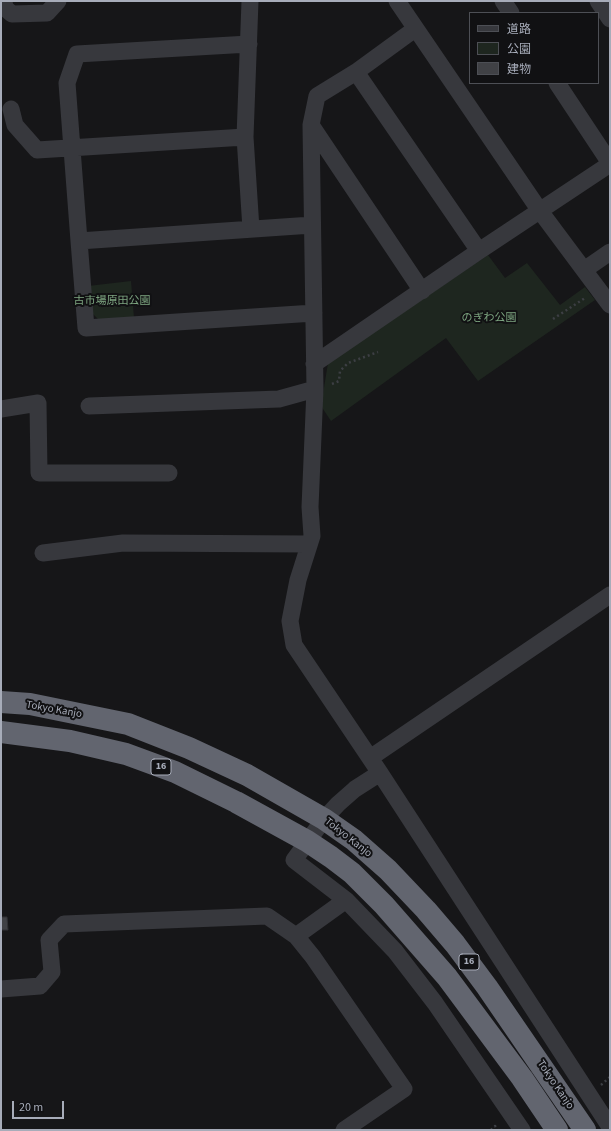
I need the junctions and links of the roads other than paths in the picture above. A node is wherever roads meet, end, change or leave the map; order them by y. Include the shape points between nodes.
1 (4, 1) edge
2 (58, 1) edge
3 (250, 1) edge
4 (397, 1) edge
5 (503, 1) edge
6 (598, 1) edge
7 (510, 12) edge
8 (610, 18) edge
9 (415, 28) junction
10 (249, 44) junction
11 (356, 72) junction
12 (558, 84) edge
13 (11, 109) dead end
14 (310, 125) junction
15 (245, 137) junction
16 (72, 147) junction
17 (610, 164) edge
18 (540, 211) junction
19 (312, 225) junction
20 (251, 229) junction
21 (79, 241) junction
22 (479, 251) junction
23 (610, 252) edge
24 (584, 270) junction
25 (422, 291) junction
26 (610, 305) edge
27 (314, 313) junction
28 (314, 364) junction
29 (315, 390) junction
30 (89, 406) dead end
31 (1, 409) edge
32 (169, 473) dead end
33 (309, 544) junction
34 (43, 553) dead end
35 (610, 595) edge
36 (1, 702) edge
37 (1, 732) edge
38 (370, 758) junction
39 (380, 773) junction
40 (324, 819) junction
41 (307, 841) junction
42 (346, 900) junction
43 (296, 936) junction
44 (1, 989) edge
45 (610, 1127) edge
46 (344, 1130) edge
47 (522, 1130) edge
48 (557, 1130) edge
49 (585, 1130) edge

1 - 2 street via 4,8 12,14 47,13
3 - 10 street
4 - 9 street
5 - 7 street
6 - 8 street
9 - 11 street
9 - 18 street
10 - 15 street
10 - 16 street via 77,54 67,82
11 - 14 street via 317,96
11 - 22 street
12 - 17 street
13 - 16 street via 15,125 38,150
14 - 19 street
14 - 25 street
15 - 16 street
15 - 20 street
16 - 21 street
17 - 18 street
18 - 22 street
18 - 24 street
19 - 20 street
19 - 27 street
20 - 21 street
21 - 27 street via 86,328
22 - 25 street
23 - 24 street
24 - 26 street
25 - 28 street
27 - 28 street
28 - 29 street
29 - 30 street via 279,398
29 - 33 street via 310,507 312,536
31 - 32 street via 38,403 39,473
33 - 34 street via 123,543
33 - 38 street via 298,580 290,621 294,646
35 - 38 street
36 - 40 highway, Tokyo Kanjo / 16 via 30,704 128,724 248,775
37 - 41 highway, 16 via 70,741 126,754 175,772
38 - 39 street
39 - 40 street via 355,789
39 - 45 street
40 - 41 street
40 - 49 highway, Tokyo Kanjo / 16 via 354,840 388,870 455,944 496,999
41 - 42 street via 294,860
41 - 48 highway, 16 via 352,873 448,977
42 - 43 street
42 - 47 street via 395,951 435,1003
43 - 44 street via 267,916 64,924 48,940 52,972 40,986
43 - 46 street via 404,1089

